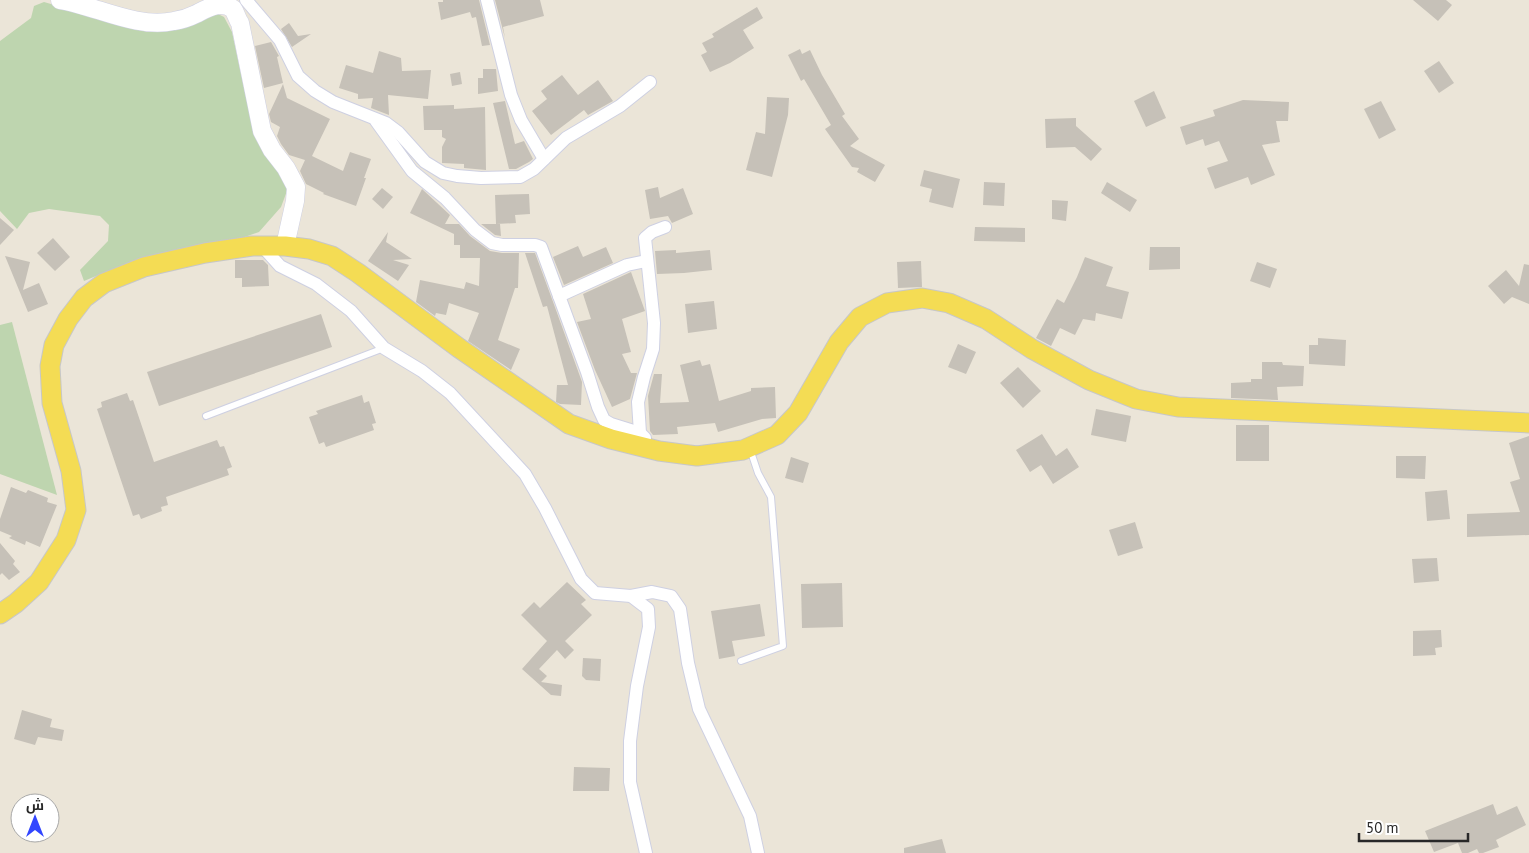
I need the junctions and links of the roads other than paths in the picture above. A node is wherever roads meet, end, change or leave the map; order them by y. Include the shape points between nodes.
1 (60, 0) edge
2 (246, 0) edge
3 (487, 0) edge
4 (215, 1) edge
5 (650, 82) dead end
6 (375, 119) junction
7 (544, 159) junction
8 (665, 228) dead end
9 (262, 246) junction
10 (285, 246) junction
11 (646, 261) junction
12 (559, 296) junction
13 (384, 348) junction
14 (206, 416) dead end
15 (1529, 423) edge
16 (640, 432) junction
17 (749, 447) junction
18 (659, 451) junction
19 (632, 596) junction
20 (0, 614) edge
21 (741, 661) dead end
22 (646, 853) edge
23 (758, 853) edge

1 - 4 street via 153,23 174,22 196,14
2 - 6 street via 280,40 303,81 333,102
3 - 7 street via 511,95 521,120
4 - 10 street via 232,8 240,23 262,131 296,187
5 - 7 street via 620,106 566,138
6 - 7 street via 398,132 425,162 443,173 481,178 520,177
6 - 12 street via 412,171 492,243 540,247
8 - 11 street via 645,238
9 - 10 main road
9 - 13 street via 280,266 316,284 351,311
9 - 20 main road via 205,253 144,267 104,283 84,298 68,319 54,345 50,366 52,403 71,470 76,510 66,540 39,582
10 - 18 main road via 309,248 332,256 569,424
11 - 12 street via 627,265
11 - 16 street via 654,323 653,349 638,402
12 - 16 street via 604,420
13 - 14 lane
13 - 19 street via 450,393 525,474 581,579 595,593
15 - 17 main road via 1178,407 1136,399 1089,380 986,320 949,303 922,298 887,303 860,317 839,342 798,413 777,435
16 - 18 street
17 - 18 main road via 697,456
17 - 21 lane via 758,474 771,497 783,646
19 - 22 street via 648,608 649,618 630,741 630,782
19 - 23 street via 652,592 672,596 680,609 688,664 699,708 750,816

